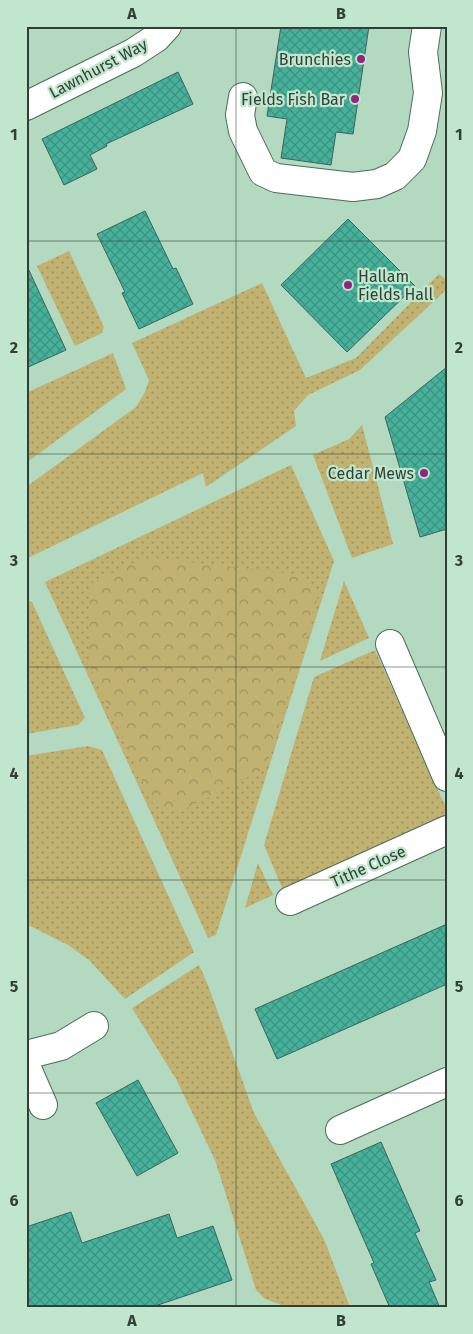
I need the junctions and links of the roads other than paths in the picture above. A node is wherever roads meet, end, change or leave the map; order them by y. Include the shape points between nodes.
1 (167, 26) edge
2 (427, 26) edge
3 (243, 97) dead end
4 (26, 106) edge
5 (390, 644) dead end
6 (447, 777) edge
7 (447, 830) edge
8 (290, 901) dead end
9 (94, 1026) dead end
10 (26, 1055) edge
11 (26, 1066) edge
12 (447, 1082) edge
13 (44, 1105) dead end
14 (340, 1130) dead end

1 - 4 street, Lawnhurst Way via 156,38 133,53
2 - 3 street via 423,52 428,93 422,131 412,159 394,176 377,184 353,187 276,178 263,172 244,131 240,115
5 - 6 street
7 - 8 street, Tithe Close
9 - 10 street via 61,1046
11 - 13 street
12 - 14 street

